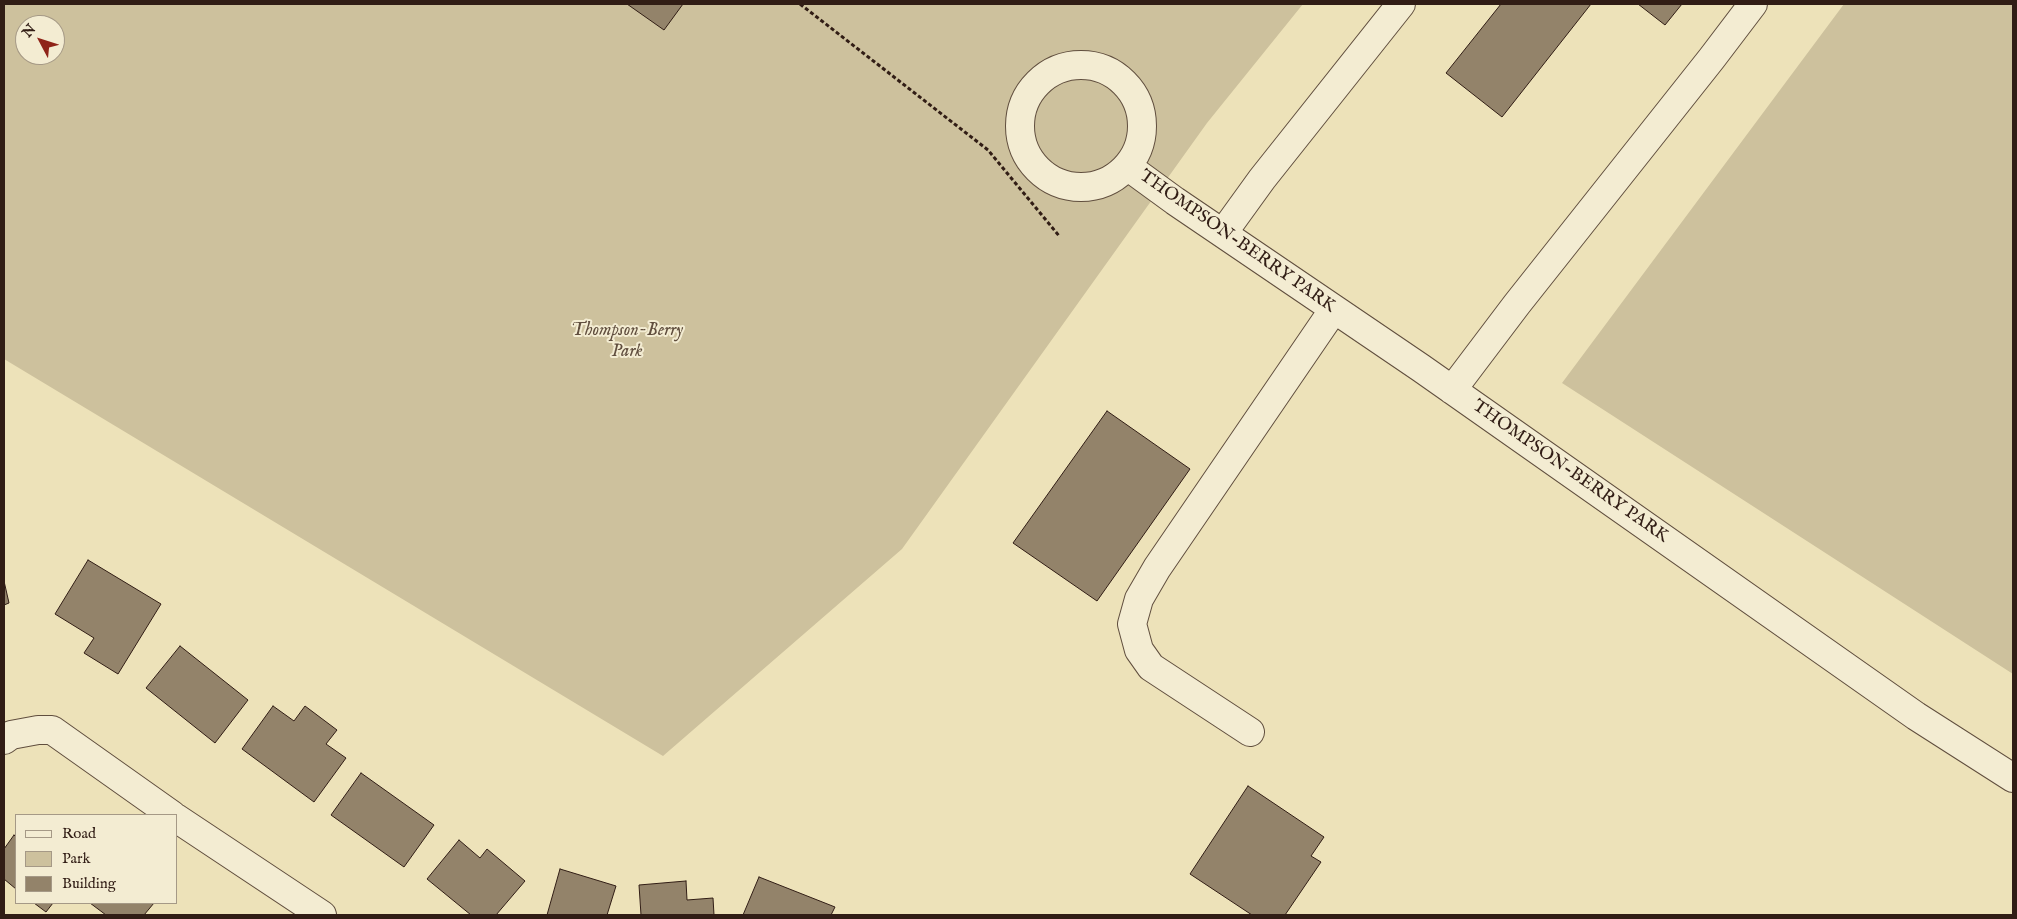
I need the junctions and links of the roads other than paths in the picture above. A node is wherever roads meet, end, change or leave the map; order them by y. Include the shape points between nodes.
1 (1400, 4) edge
2 (1752, 4) edge
3 (1127, 166) junction
4 (1223, 233) junction
5 (1334, 309) junction
6 (1452, 390) junction
7 (1250, 732) dead end
8 (4, 740) edge
9 (2013, 778) edge
10 (171, 814) edge
11 (178, 819) edge
12 (322, 915) edge

1 - 4 street
2 - 6 street
3 - 3 street via 1111,179 1091,187 1069,186 1049,179 1033,165 1022,147 1019,126 1023,104 1034,86 1048,73 1066,66 1085,64 1120,78 1133,93 1140,111 1142,130 1137,149
3 - 4 street, THOMPSON-BERRY PARK
4 - 5 street, THOMPSON-BERRY PARK
5 - 6 street, THOMPSON-BERRY PARK
5 - 7 street via 1157,568 1139,599 1132,624 1139,650 1151,667
6 - 9 street, THOMPSON-BERRY PARK via 1916,716
8 - 10 street via 38,730 52,730
11 - 12 street

